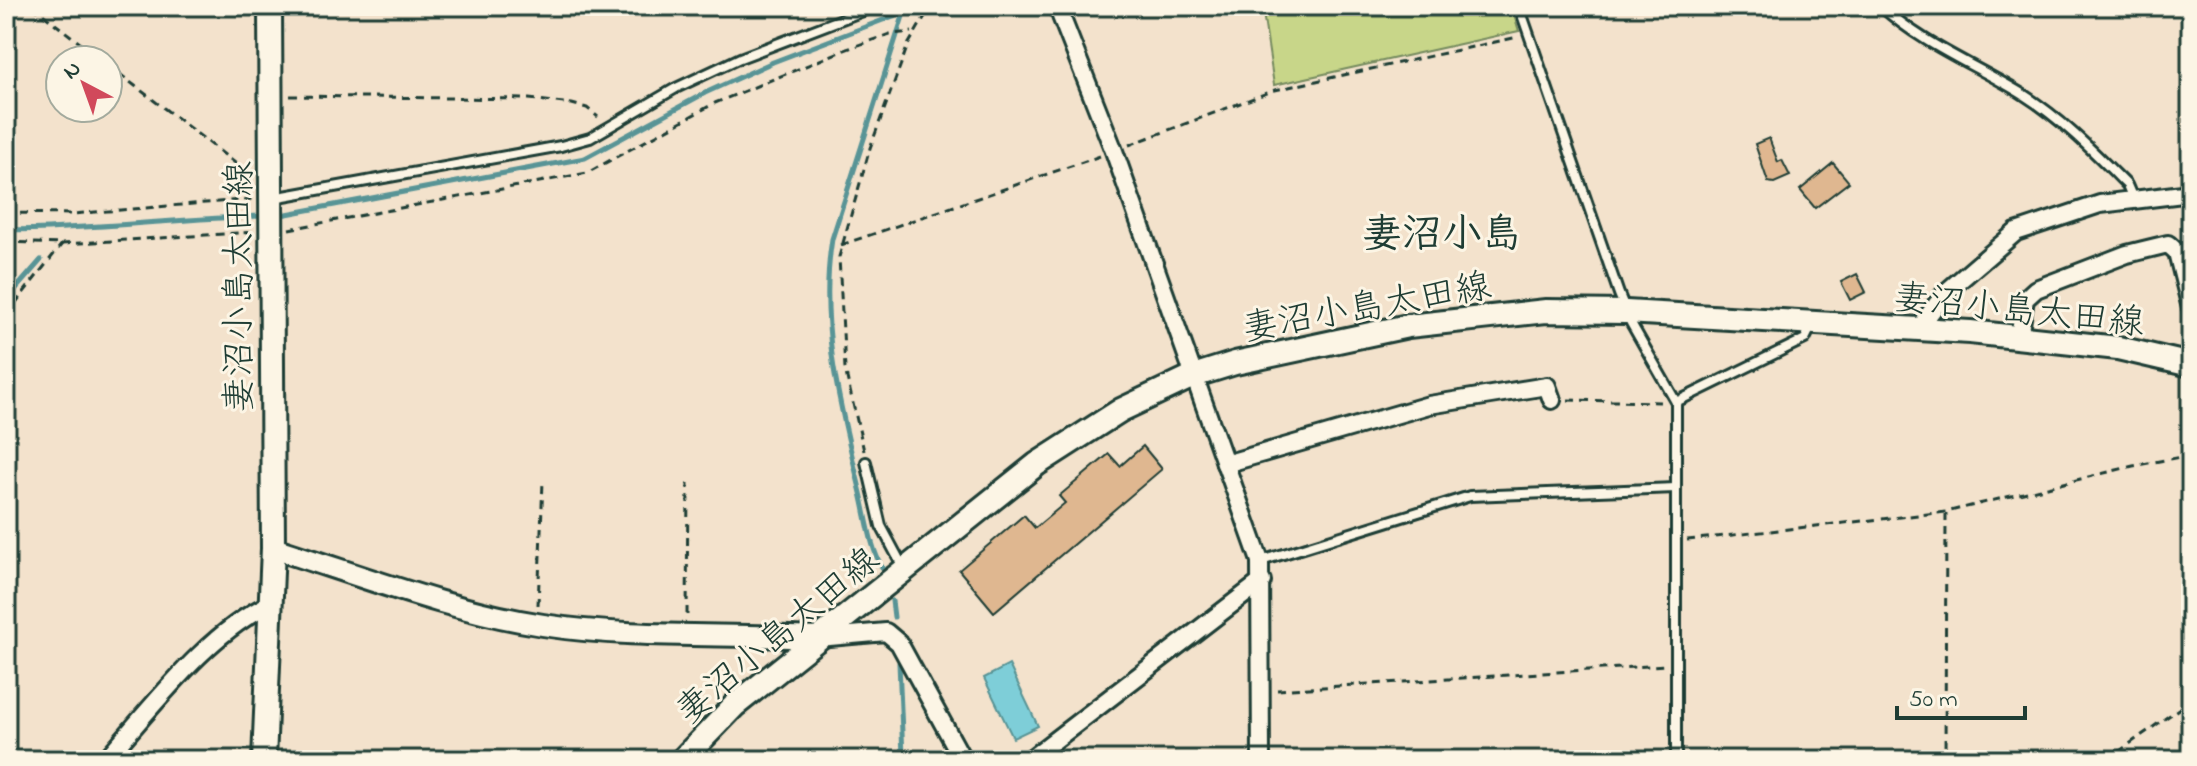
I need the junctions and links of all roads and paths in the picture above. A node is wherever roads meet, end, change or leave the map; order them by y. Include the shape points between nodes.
1 (32, 6) edge
2 (270, 6) edge
3 (876, 6) edge
4 (931, 6) edge
5 (1057, 6) edge
6 (1519, 6) edge
7 (1881, 6) edge
8 (1530, 35) junction
9 (81, 44) edge
10 (124, 77) edge
11 (270, 96) junction
12 (608, 128) junction
13 (1114, 151) junction
14 (2191, 193) edge
15 (271, 194) junction
16 (2133, 199) junction
17 (6, 213) edge
18 (62, 244) dead end
19 (841, 245) junction
20 (2191, 308) edge
21 (1626, 312) junction
22 (6, 315) edge
23 (1813, 324) junction
24 (1922, 330) junction
25 (2019, 337) junction
26 (2190, 360) edge
27 (1193, 376) junction
28 (1552, 400) joint
29 (1676, 402) junction
30 (2191, 455) edge
31 (866, 462) joint
32 (1225, 464) junction
33 (543, 481) dead end
34 (688, 483) dead end
35 (1676, 488) junction
36 (1946, 512) junction
37 (1677, 541) junction
38 (273, 548) junction
39 (1260, 561) junction
40 (904, 569) junction
41 (1262, 581) junction
42 (272, 603) junction
43 (538, 624) junction
44 (687, 635) junction
45 (817, 638) junction
46 (1677, 665) junction
47 (1261, 690) junction
48 (2191, 700) edge
49 (105, 760) edge
50 (264, 760) edge
51 (682, 760) edge
52 (963, 760) edge
53 (1029, 760) edge
54 (1261, 760) edge
55 (1676, 760) edge
56 (1945, 760) edge
57 (2107, 760) edge

1 - 9 path
2 - 11 main road, 妻沼小島太田線
3 - 12 lane via 704,74
4 - 19 path via 908,45
5 - 13 street
6 - 8 lane
7 - 16 lane via 1933,45 2060,120 2127,185
8 - 13 path via 1275,90
8 - 21 lane
10 - 15 path
11 - 12 path via 529,99 587,108
11 - 15 main road, 妻沼小島太田線
12 - 15 lane via 561,146
13 - 19 path
13 - 27 street
14 - 16 street
15 - 17 path via 72,214
15 - 38 main road, 妻沼小島太田線
16 - 24 street via 2100,204 2009,235 1935,304
18 - 22 path
19 - 31 path via 845,369
20 - 25 street via 2177,252 2168,244 2036,289 2025,299
21 - 23 main road, 妻沼小島太田線
21 - 27 main road, 妻沼小島太田線 via 1534,312 1408,326
21 - 29 lane
23 - 24 main road, 妻沼小島太田線
23 - 29 lane via 1805,339
24 - 25 main road, 妻沼小島太田線
25 - 26 main road, 妻沼小島太田線
27 - 32 street
27 - 40 main road, 妻沼小島太田線 via 1081,433
28 - 29 path
28 - 32 street via 1547,386 1429,405
29 - 35 lane
30 - 36 path
31 - 40 lane via 881,526
32 - 39 street
33 - 43 path
34 - 44 path
35 - 37 lane
35 - 39 lane via 1470,496
36 - 37 path
36 - 56 path
37 - 46 lane
38 - 42 main road, 妻沼小島太田線
38 - 43 street via 461,608
39 - 41 street
40 - 45 main road, 妻沼小島太田線
41 - 47 street
41 - 53 street
42 - 49 street via 230,629
42 - 50 main road, 妻沼小島太田線
43 - 44 street
44 - 45 street
45 - 51 main road, 妻沼小島太田線 via 734,706
45 - 52 street via 886,632 899,643
46 - 47 path
46 - 55 lane
47 - 54 street
48 - 57 path

